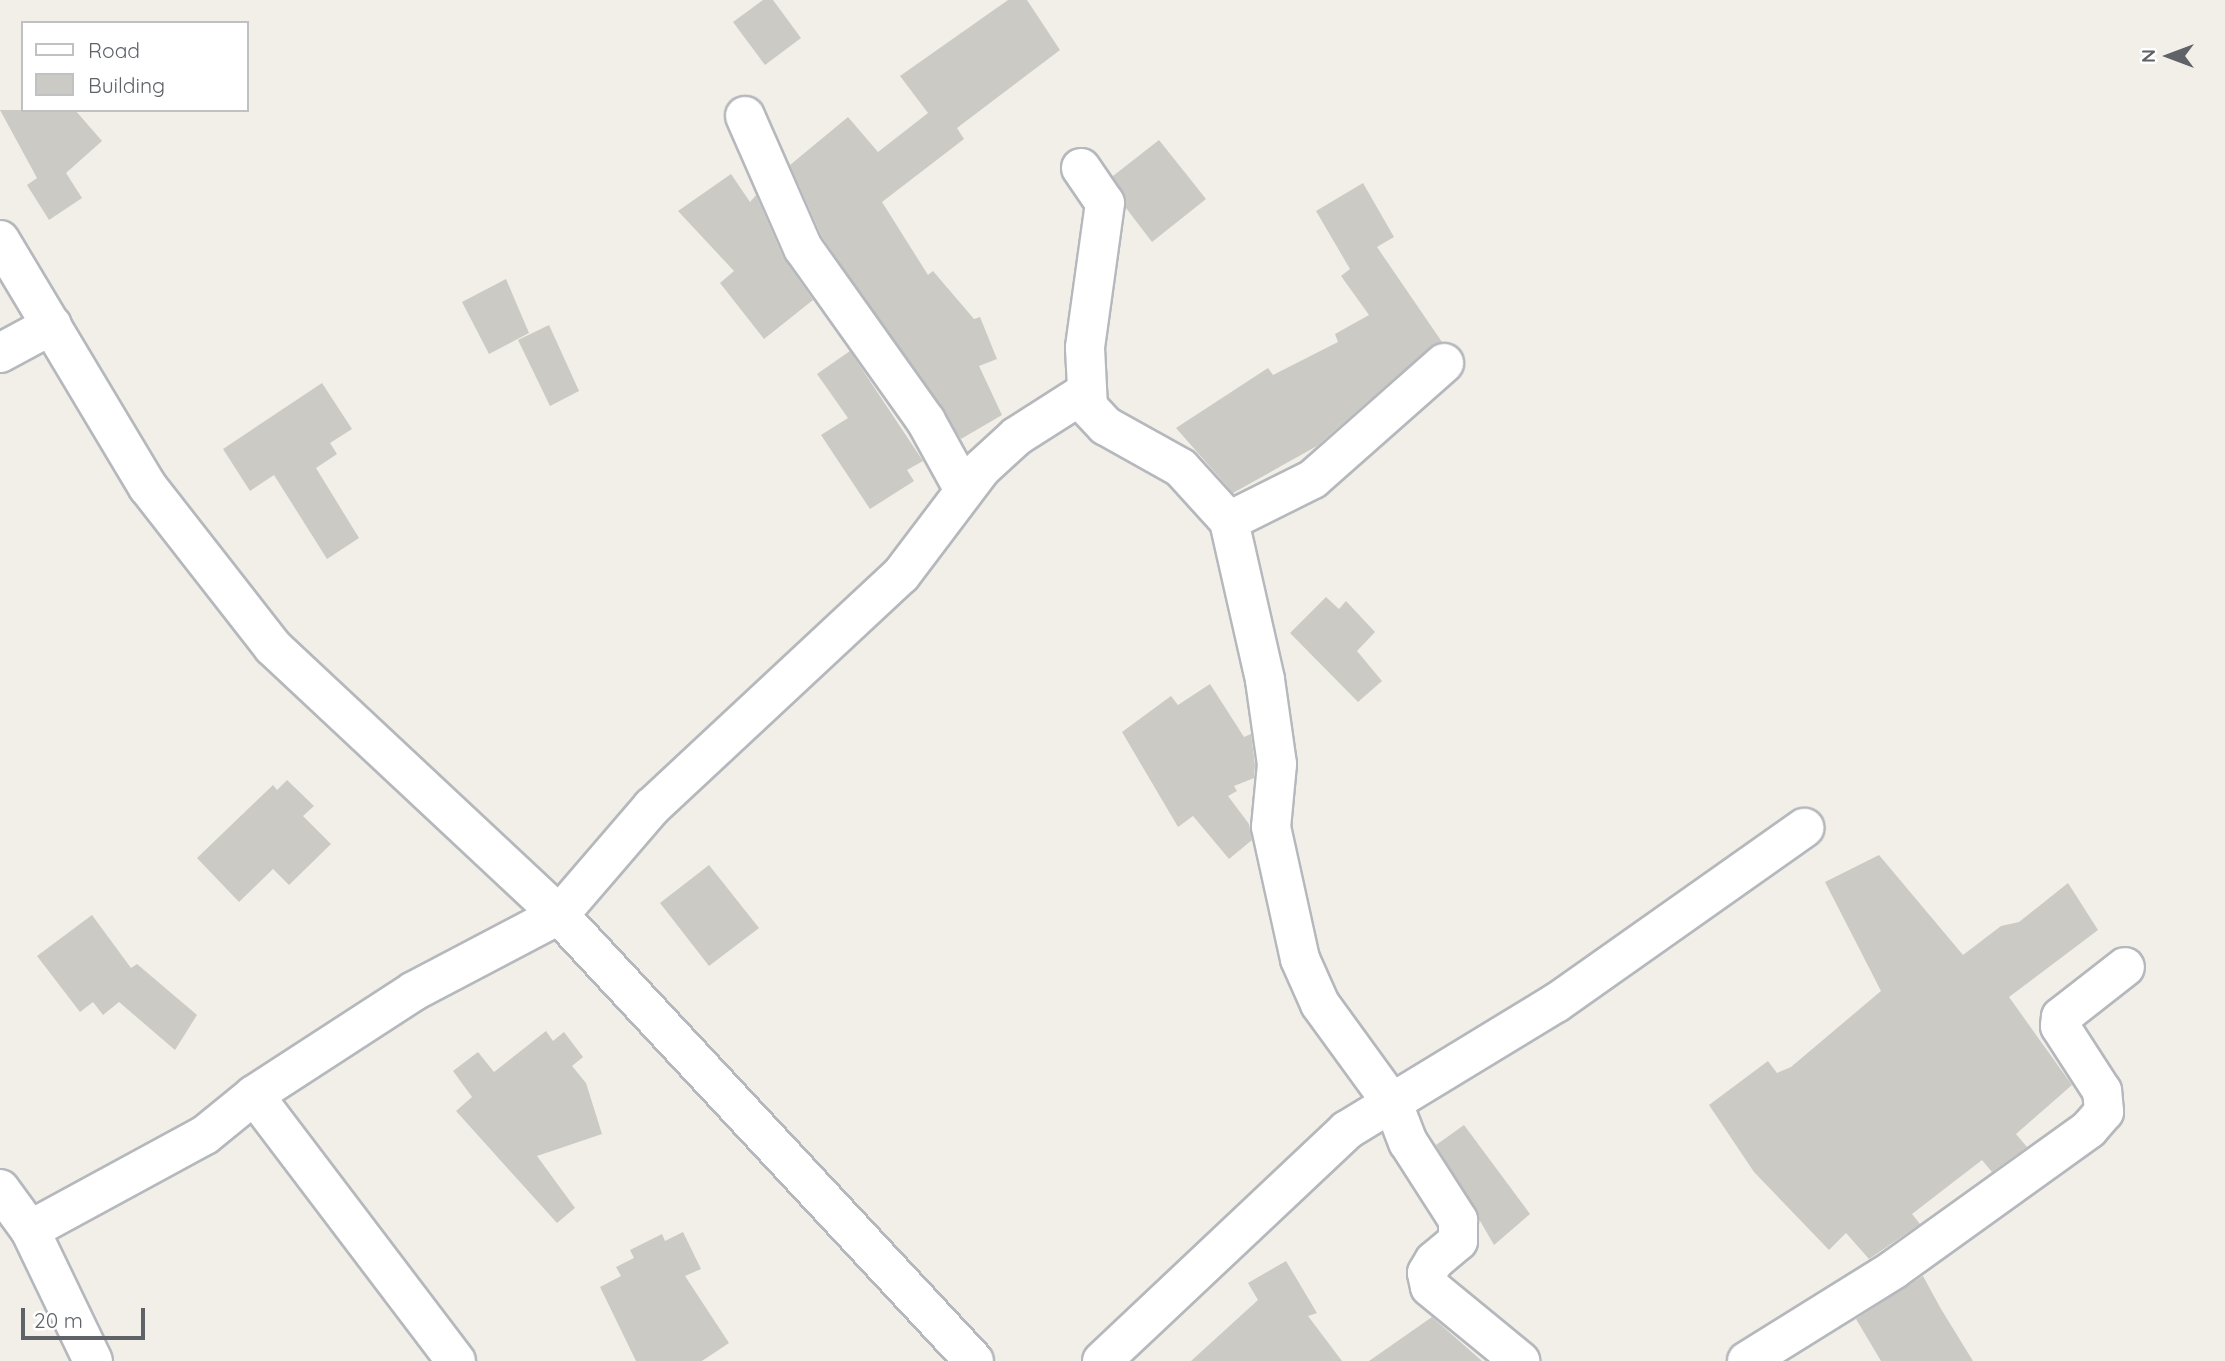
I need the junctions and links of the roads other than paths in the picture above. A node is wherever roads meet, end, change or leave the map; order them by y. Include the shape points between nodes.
1 (745, 116) dead end
2 (1082, 168) dead end
3 (0, 240) edge
4 (52, 325) junction
5 (0, 353) edge
6 (1444, 363) dead end
7 (1083, 394) junction
8 (964, 490) junction
9 (1230, 521) junction
10 (1804, 828) dead end
11 (559, 915) junction
12 (2126, 967) dead end
13 (254, 1095) junction
14 (1394, 1106) junction
15 (0, 1189) edge
16 (30, 1230) junction
17 (93, 1361) edge
18 (456, 1361) edge
19 (974, 1361) edge
20 (1102, 1361) edge
21 (1520, 1361) edge
22 (1747, 1361) edge

1 - 8 street via 803,248 926,422
2 - 7 street via 1105,203
3 - 4 street
4 - 5 street
4 - 11 street via 148,487 274,647
6 - 9 street via 1313,479
7 - 8 street via 1017,436
7 - 9 street via 1106,426 1181,468
8 - 11 street via 901,575 652,807
9 - 14 street via 1265,680 1277,764 1271,827 1300,959 1320,1004
10 - 14 street via 1753,869 1556,1003
11 - 13 street via 414,991
11 - 19 street
12 - 22 street via 2061,1017 2060,1026 2102,1091 2104,1112 2089,1129 1893,1270
13 - 16 street via 205,1135
13 - 18 street
14 - 20 street via 1347,1130
14 - 21 street via 1408,1142 1458,1220 1461,1233 1427,1273 1430,1287
15 - 16 street
16 - 17 street

